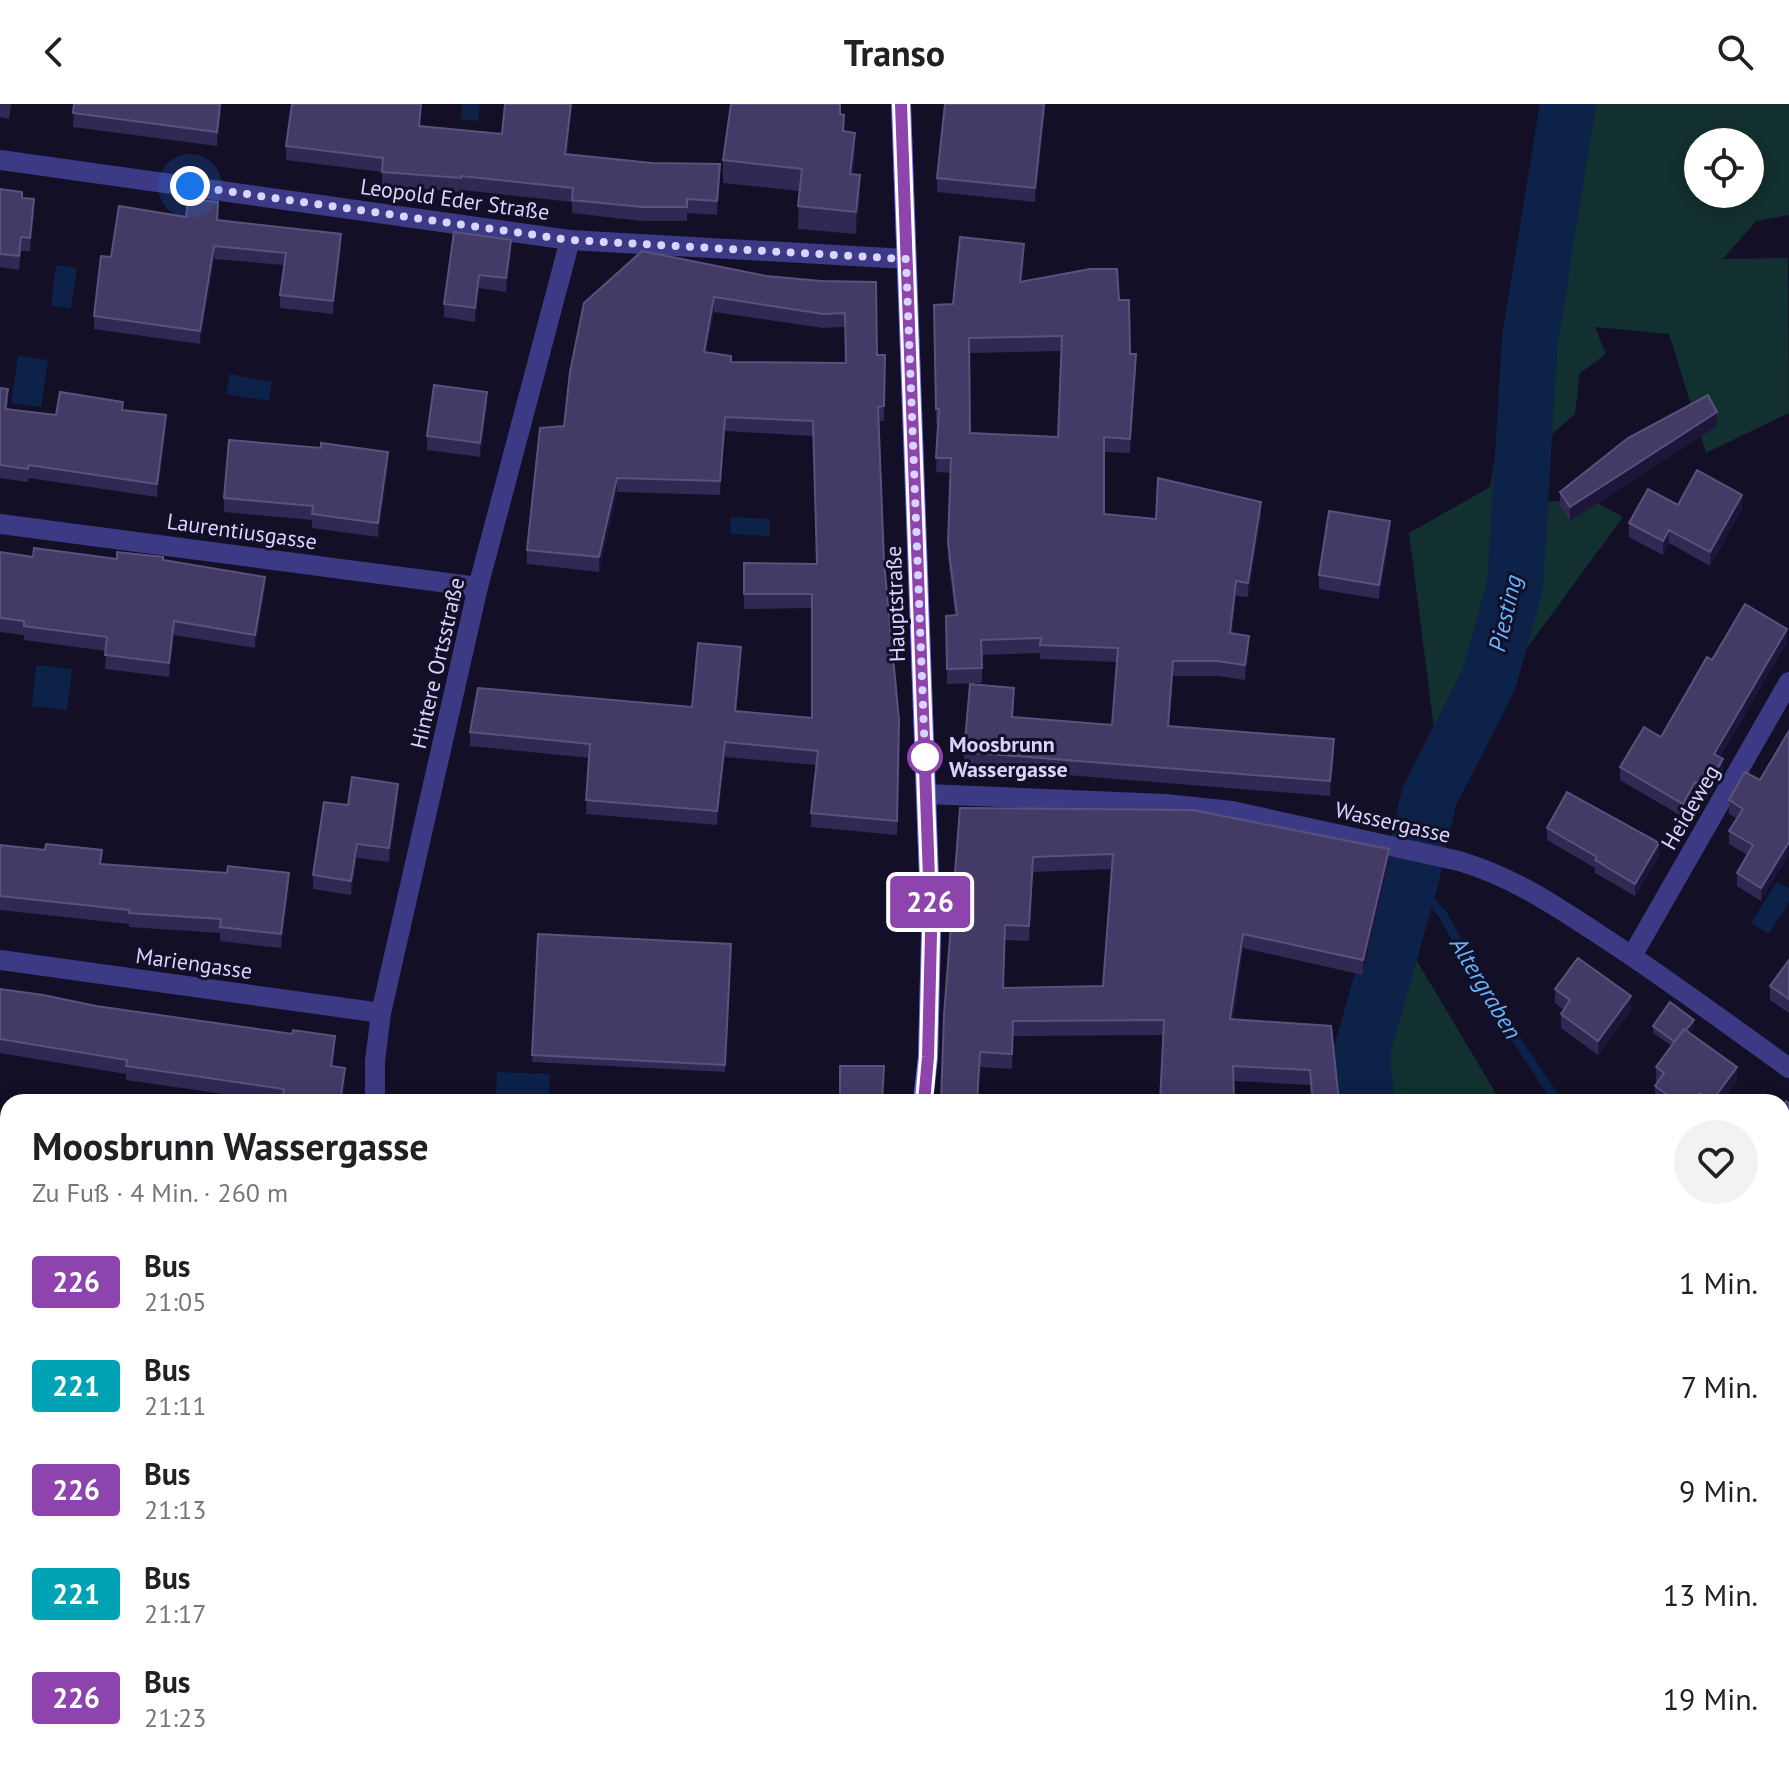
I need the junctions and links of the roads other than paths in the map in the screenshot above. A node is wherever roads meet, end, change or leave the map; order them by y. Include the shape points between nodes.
1 (901, 104) edge
2 (0, 160) edge
3 (570, 240) junction
4 (906, 259) junction
5 (0, 524) edge
6 (478, 587) junction
7 (1789, 682) edge
8 (926, 794) junction
9 (1632, 956) junction
10 (0, 960) edge
11 (381, 1013) junction
12 (1789, 1068) edge
13 (375, 1094) edge
14 (924, 1094) edge

1 - 4 main road, Hauptstraße
2 - 3 street, Leopold Eder Straße
3 - 4 street, Leopold Eder Straße
3 - 6 street, Hintere Ortsstraße
4 - 8 main road, Hauptstraße
5 - 6 street, Laurentiusgasse
6 - 11 street, Hintere Ortsstraße
7 - 9 street, Heideweg
8 - 9 street, Wassergasse via 1232,811 1459,861 1528,888
8 - 14 main road, Hauptstraße via 931,934
9 - 12 street, Wassergasse
10 - 11 street, Mariengasse
11 - 13 street, Hintere Ortsstraße

